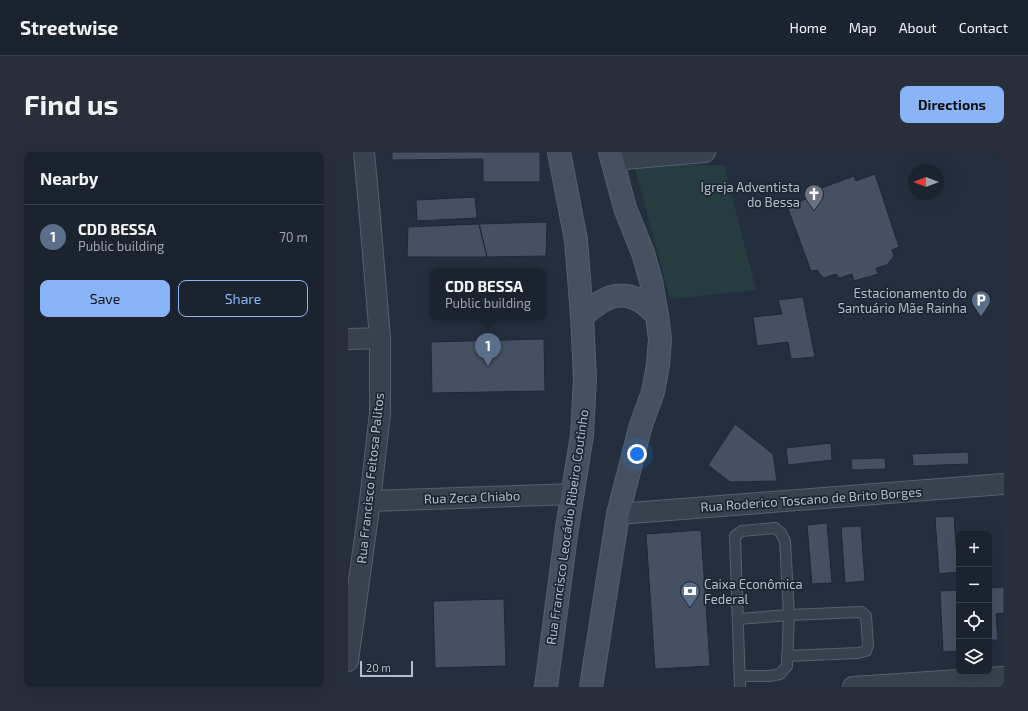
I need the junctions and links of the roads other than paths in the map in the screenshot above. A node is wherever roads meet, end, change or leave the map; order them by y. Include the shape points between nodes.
1 (364, 152) edge
2 (559, 152) edge
3 (705, 152) edge
4 (611, 156) edge
5 (657, 314) junction
6 (582, 316) junction
7 (380, 338) junction
8 (348, 339) edge
9 (1004, 484) edge
10 (573, 494) junction
11 (370, 501) junction
12 (618, 514) junction
13 (789, 615) junction
14 (738, 619) junction
15 (787, 656) junction
16 (348, 661) edge
17 (740, 676) junction
18 (1004, 677) edge
19 (546, 687) edge
20 (591, 687) edge
21 (740, 687) edge
22 (853, 687) edge

1 - 7 street, Rua Francisco Feitosa Palitos
2 - 6 main road, Rua Francisco Leocádio Ribeiro Coutinho via 576,240
3 - 4 street
4 - 5 main road via 625,208 651,281
5 - 6 main road via 642,302 618,295 596,304
5 - 12 main road via 660,339 653,392 641,426
6 - 10 main road, Rua Francisco Leocádio Ribeiro Coutinho via 585,378 582,435
7 - 8 street
7 - 11 street, Rua Francisco Feitosa Palitos via 380,413
9 - 12 street, Rua Roderico Toscano de Brito Borges
10 - 11 street, Rua Zeca Chiabo
10 - 19 main road, Rua Francisco Leocádio Ribeiro Coutinho
11 - 16 street, Rua Francisco Feitosa Palitos
12 - 20 main road
13 - 14 lane
13 - 14 lane via 785,541 775,528 742,531 735,536
13 - 15 lane
13 - 15 lane via 861,612 866,616 868,645 866,651 858,653
14 - 17 lane
15 - 17 lane via 787,666 780,674
17 - 21 lane
18 - 22 street

